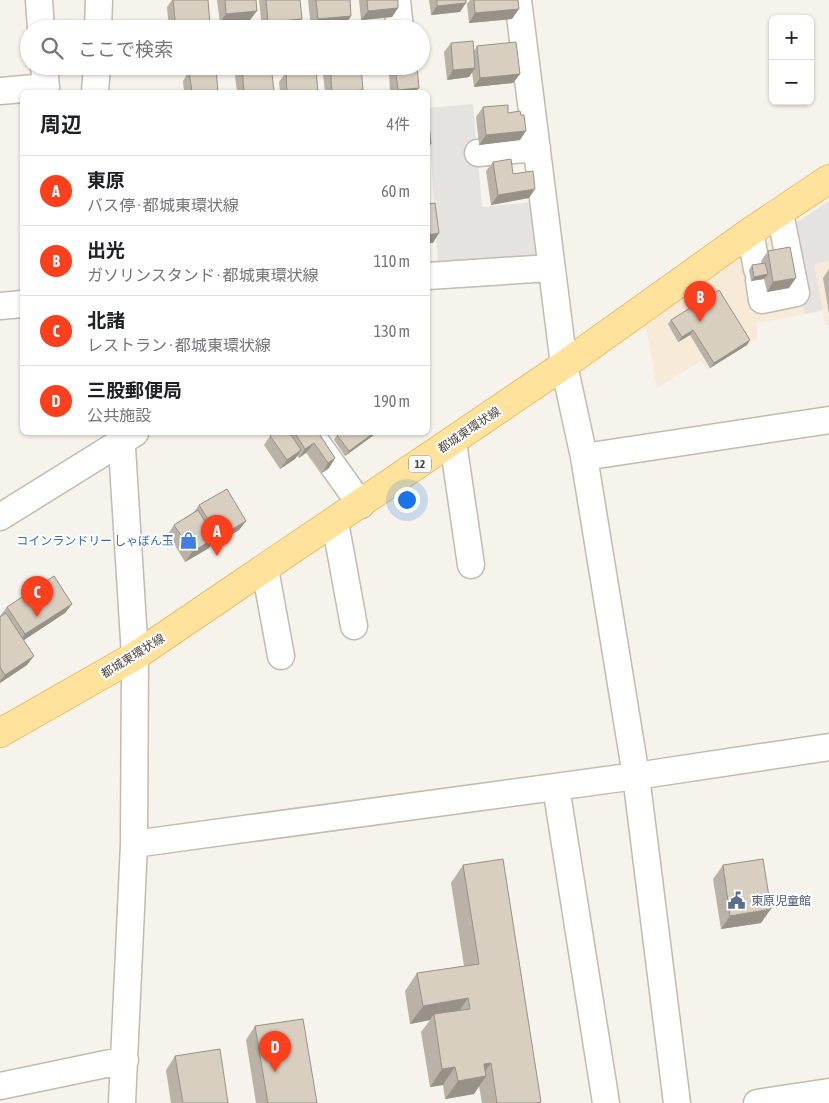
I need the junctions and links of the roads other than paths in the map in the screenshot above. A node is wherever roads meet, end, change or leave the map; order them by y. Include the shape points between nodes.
1 (39, 0) edge
2 (99, 0) edge
3 (397, 0) edge
4 (518, 0) edge
5 (40, 20) edge
6 (98, 20) edge
7 (399, 20) edge
8 (45, 75) edge
9 (96, 75) edge
10 (95, 90) edge
11 (0, 91) edge
12 (537, 148) junction
13 (478, 153) dead end
14 (829, 179) edge
15 (780, 213) junction
16 (750, 232) junction
17 (550, 268) junction
18 (430, 276) edge
19 (20, 304) edge
20 (0, 306) edge
21 (564, 366) junction
22 (829, 420) edge
23 (126, 435) edge
24 (311, 435) edge
25 (452, 442) junction
26 (584, 457) junction
27 (360, 505) junction
28 (0, 518) edge
29 (335, 522) junction
30 (471, 565) dead end
31 (265, 569) junction
32 (354, 626) dead end
33 (135, 656) junction
34 (281, 656) dead end
35 (0, 733) edge
36 (829, 747) edge
37 (636, 776) junction
38 (556, 787) junction
39 (134, 844) junction
40 (125, 1060) junction
41 (0, 1086) edge
42 (829, 1092) edge
43 (122, 1103) edge
44 (606, 1103) edge
45 (677, 1103) edge
46 (758, 1103) edge

1 - 5 street
2 - 6 street
3 - 7 street
4 - 12 street
8 - 11 street via 46,87
9 - 10 street
12 - 13 street
12 - 17 street
14 - 15 main road, 都城東環状線 / 12
15 - 16 main road, 都城東環状線 / 12
15 - 16 street via 796,293 762,300
16 - 21 main road, 都城東環状線 / 12
17 - 18 street
17 - 21 street
19 - 20 street
21 - 25 main road, 都城東環状線 / 12
21 - 26 street
22 - 26 street
23 - 28 street
23 - 33 street
24 - 27 street
25 - 27 main road, 都城東環状線 / 12
25 - 30 street
26 - 37 street
27 - 29 main road, 都城東環状線 / 12
29 - 31 main road, 都城東環状線 / 12
29 - 32 street
31 - 33 main road, 都城東環状線 / 12
31 - 34 street
33 - 35 main road, 都城東環状線 / 12
33 - 39 street
36 - 37 street
37 - 38 street
37 - 45 street
38 - 39 street
38 - 44 street
39 - 40 street
40 - 41 street
40 - 43 street
42 - 46 street

